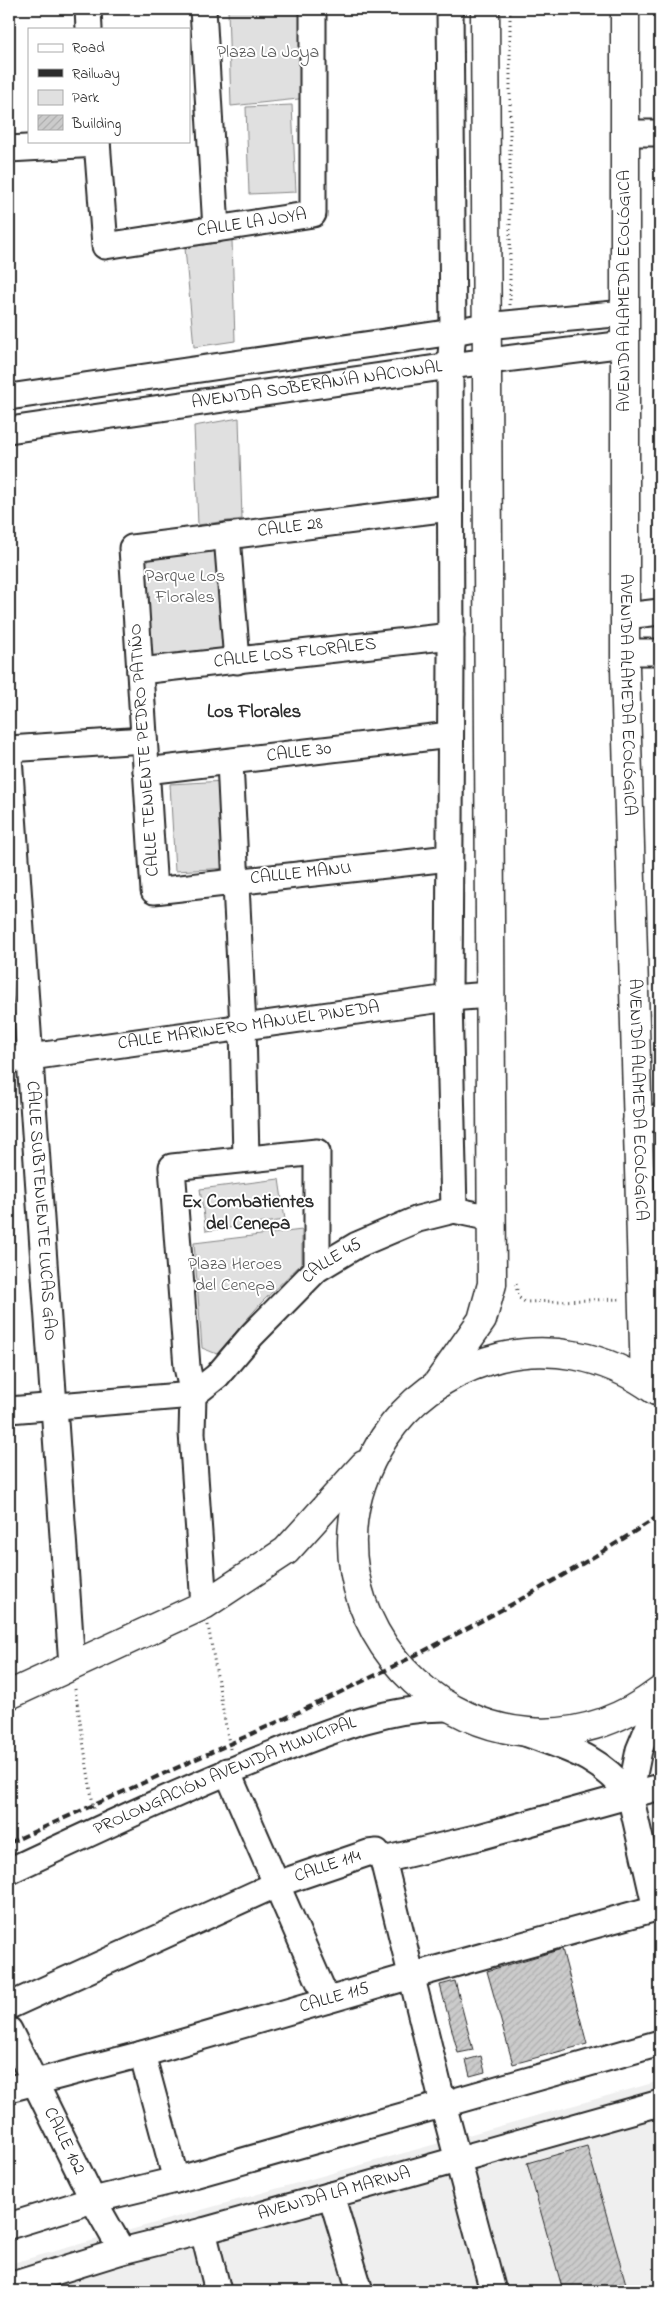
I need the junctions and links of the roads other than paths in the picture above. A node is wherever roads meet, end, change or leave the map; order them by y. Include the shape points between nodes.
1 (88, 9) edge
2 (203, 9) edge
3 (313, 9) edge
4 (450, 9) edge
5 (485, 9) edge
6 (625, 9) edge
7 (89, 28) edge
8 (625, 133) junction
9 (660, 133) edge
10 (97, 143) edge
11 (9, 149) edge
12 (216, 229) junction
13 (624, 313) junction
14 (498, 325) junction
15 (453, 332) junction
16 (624, 344) junction
17 (486, 362) junction
18 (229, 365) junction
19 (450, 366) junction
20 (9, 397) edge
21 (232, 397) junction
22 (9, 430) edge
23 (449, 508) junction
24 (227, 536) junction
25 (132, 548) joint
26 (660, 612) edge
27 (625, 616) junction
28 (451, 636) junction
29 (625, 652) junction
30 (660, 652) edge
31 (237, 661) junction
32 (140, 672) junction
33 (450, 736) junction
34 (144, 740) junction
35 (9, 749) edge
36 (9, 757) edge
37 (230, 762) junction
38 (146, 771) junction
39 (448, 858) junction
40 (236, 882) junction
41 (154, 891) joint
42 (490, 995) junction
43 (449, 998) junction
44 (243, 1027) junction
45 (19, 1059) edge
46 (648, 1119) edge
47 (246, 1158) junction
48 (454, 1210) junction
49 (491, 1218) junction
50 (317, 1269) junction
51 (437, 1384) junction
52 (653, 1388) edge
53 (193, 1395) junction
54 (54, 1406) junction
55 (9, 1410) edge
56 (378, 1448) junction
57 (204, 1605) junction
58 (72, 1666) junction
59 (660, 1691) edge
60 (9, 1695) edge
61 (660, 1699) edge
62 (449, 1708) junction
63 (522, 1732) junction
64 (227, 1771) junction
65 (660, 1787) edge
66 (630, 1795) junction
67 (383, 1860) junction
68 (9, 1871) edge
69 (277, 1884) junction
70 (658, 1908) edge
71 (411, 1976) junction
72 (327, 2000) junction
73 (9, 2006) edge
74 (9, 2030) edge
75 (660, 2043) edge
76 (142, 2054) junction
77 (34, 2082) junction
78 (9, 2089) edge
79 (660, 2103) edge
80 (443, 2104) junction
81 (457, 2159) junction
82 (176, 2180) junction
83 (331, 2195) junction
84 (93, 2200) junction
85 (9, 2226) edge
86 (203, 2231) junction
87 (122, 2251) junction
88 (9, 2286) edge
89 (218, 2291) edge
90 (360, 2291) edge
91 (493, 2291) edge

1 - 7 street
2 - 12 street
3 - 12 street, CALLE LA JOYA via 314,214
4 - 15 street
5 - 14 main road
6 - 8 main road, AVENIDA ALAMEDA ECOLÓGICA
8 - 9 street
8 - 13 main road, AVENIDA ALAMEDA ECOLÓGICA
10 - 11 street
10 - 12 street, CALLE LA JOYA via 105,246
13 - 14 street, AVENIDA SOBERANÍA NACIONAL
13 - 16 main road, AVENIDA ALAMEDA ECOLÓGICA
14 - 15 street, AVENIDA SOBERANÍA NACIONAL
14 - 17 main road
15 - 18 street, AVENIDA SOBERANÍA NACIONAL
15 - 19 street
16 - 17 street, AVENIDA SOBERANÍA NACIONAL
16 - 27 main road, AVENIDA ALAMEDA ECOLÓGICA
17 - 19 street, AVENIDA SOBERANÍA NACIONAL
17 - 42 main road
18 - 20 street, AVENIDA SOBERANÍA NACIONAL
18 - 21 street
19 - 21 street, AVENIDA SOBERANÍA NACIONAL
19 - 23 street
21 - 22 street, AVENIDA SOBERANÍA NACIONAL
23 - 24 street, CALLE 28
23 - 28 street
24 - 25 street, CALLE 28
24 - 31 street
25 - 32 street, CALLE TENIENTE PEDRO PATIÑO
26 - 27 street
27 - 29 main road, AVENIDA ALAMEDA ECOLÓGICA
28 - 31 street, CALLE LOS FLORALES
28 - 33 street
29 - 30 street
29 - 46 main road, AVENIDA ALAMEDA ECOLÓGICA
31 - 32 street, CALLE LOS FLORALES
32 - 34 street, CALLE TENIENTE PEDRO PATIÑO
33 - 37 street, CALLE 30
33 - 39 street
34 - 35 street
34 - 38 street, CALLE TENIENTE PEDRO PATIÑO
36 - 45 street, CALLE SUBTENIENTE LUCAS GAO
37 - 38 street, CALLE 30
37 - 40 street
38 - 41 street, CALLE TENIENTE PEDRO PATIÑO
39 - 40 street, CALLLE MANU
39 - 43 street
40 - 41 street, CALLLE MANU
40 - 44 street
42 - 43 street, CALLE MARINERO MANUEL PINEDA
42 - 49 main road
43 - 44 street, CALLE MARINERO MANUEL PINEDA
43 - 48 street
44 - 45 street, CALLE MARINERO MANUEL PINEDA
44 - 47 street
45 - 54 street, CALLE SUBTENIENTE LUCAS GAO
46 - 52 main road, AVENIDA ALAMEDA ECOLÓGICA via 641,1300
47 - 50 street via 317,1152
47 - 53 street via 172,1167 187,1367
48 - 49 street
48 - 50 street, CALLE 45 via 418,1218 357,1245
49 - 51 main road via 492,1284 482,1320
50 - 53 street, CALLE 45 via 216,1376
51 - 52 main road, PROLONGACIÓN AVENIDA MUNICIPAL via 497,1357 541,1352 605,1363
51 - 56 main road, PROLONGACIÓN AVENIDA MUNICIPAL via 403,1413
53 - 54 street
53 - 57 street via 192,1433
54 - 55 street
54 - 58 street, CALLE SUBTENIENTE LUCAS GAO
56 - 57 main road, PROLONGACIÓN AVENIDA MUNICIPAL via 286,1552
56 - 62 main road, PROLONGACIÓN AVENIDA MUNICIPAL via 360,1489 355,1511 353,1555 361,1599 391,1657 422,1689
57 - 58 main road, PROLONGACIÓN AVENIDA MUNICIPAL
58 - 60 main road, PROLONGACIÓN AVENIDA MUNICIPAL
59 - 63 main road, PROLONGACIÓN AVENIDA MUNICIPAL via 629,1712 587,1727
61 - 66 street via 639,1750
62 - 63 main road, PROLONGACIÓN AVENIDA MUNICIPAL via 479,1722
62 - 64 street, PROLONGACIÓN AVENIDA MUNICIPAL via 409,1709 374,1716
63 - 66 street via 572,1749 596,1762
64 - 68 street, PROLONGACIÓN AVENIDA MUNICIPAL
64 - 69 street
65 - 66 street, CALLE 114
66 - 67 street, CALLE 114
66 - 70 street
67 - 69 street, CALLE 114 via 377,1852 368,1853
67 - 71 street
69 - 72 street
69 - 73 street, CALLE 114
70 - 71 street, CALLE 115
71 - 72 street, CALLE 115
71 - 80 street
72 - 76 street, CALLE 115
74 - 77 street, CALLE 102
75 - 80 street
76 - 77 street, CALLE 115
76 - 82 street
77 - 78 street, CALLE 115
77 - 84 street, CALLE 102
79 - 81 street, AVENIDA LA MARINA
80 - 81 street
80 - 82 street
81 - 83 street, AVENIDA LA MARINA
81 - 91 street
82 - 84 street
83 - 86 street, AVENIDA LA MARINA
83 - 90 street
84 - 85 street
84 - 87 street, CALLE 102
86 - 87 street, AVENIDA LA MARINA
86 - 89 street
87 - 88 street, AVENIDA LA MARINA

